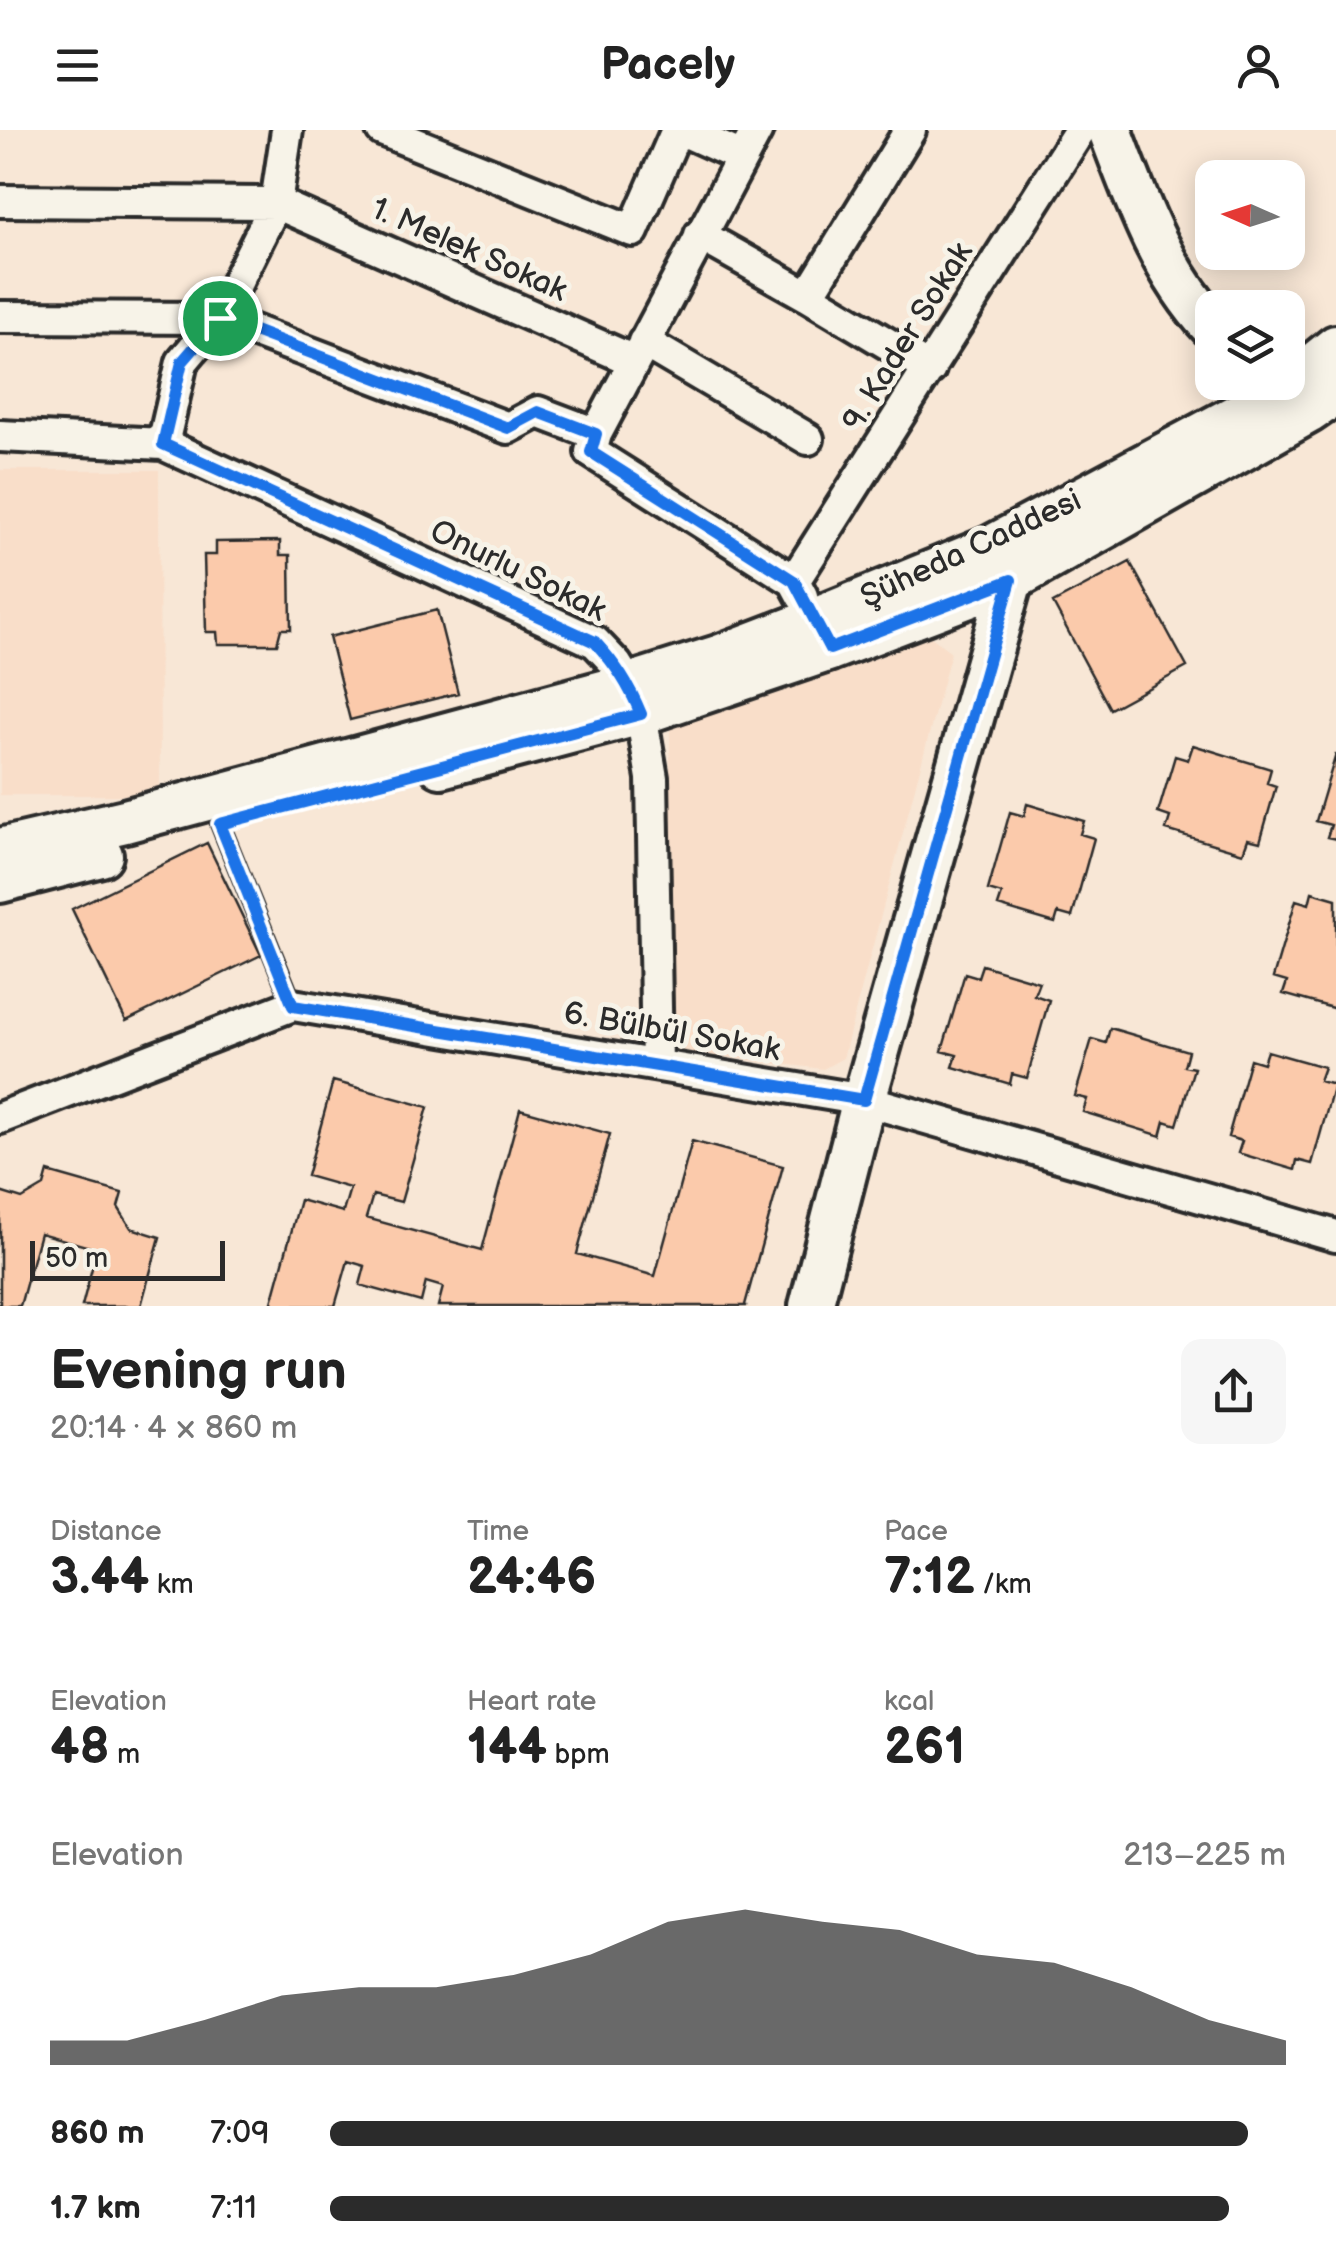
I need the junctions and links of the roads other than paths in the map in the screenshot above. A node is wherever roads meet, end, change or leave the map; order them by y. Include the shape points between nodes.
1 (287, 130) edge
2 (382, 130) edge
3 (680, 130) edge
4 (757, 130) edge
5 (910, 130) edge
6 (1080, 130) edge
7 (1110, 130) edge
8 (742, 157) junction
9 (0, 201) edge
10 (276, 203) junction
11 (700, 236) junction
12 (808, 296) junction
13 (1195, 306) edge
14 (0, 316) edge
15 (220, 318) junction
16 (1336, 347) edge
17 (639, 352) junction
18 (930, 370) junction
19 (1304, 404) edge
20 (0, 436) edge
21 (808, 439) dead end
22 (593, 443) junction
23 (163, 444) junction
24 (1011, 580) junction
25 (794, 581) junction
26 (823, 635) junction
27 (635, 699) junction
28 (220, 824) junction
29 (0, 850) edge
30 (0, 882) edge
31 (293, 1006) junction
32 (658, 1064) junction
33 (864, 1100) junction
34 (0, 1118) edge
35 (1336, 1236) edge
36 (812, 1306) edge

1 - 10 street
2 - 3 street via 633,231
3 - 8 street
4 - 8 street
5 - 12 street
6 - 18 street, 9. Kader Sokak
7 - 13 main road via 1157,248
8 - 11 street
9 - 10 street
10 - 15 street
10 - 17 street, 1. Melek Sokak
11 - 12 street
11 - 17 street
12 - 18 street
14 - 15 street
15 - 22 street via 508,428 538,412
15 - 23 street via 182,362
16 - 19 main road, Şüheda Caddesi
17 - 21 street, 1. Melek Sokak
17 - 22 street
18 - 25 street, 9. Kader Sokak
19 - 24 main road, Şüheda Caddesi
19 - 26 main road, Şüheda Caddesi via 988,549
20 - 23 street, Onurlu Sokak
22 - 25 street
23 - 27 street, Onurlu Sokak via 595,642
24 - 26 main road, Şüheda Caddesi
24 - 33 main road
25 - 26 street
26 - 27 main road, Şüheda Caddesi via 718,657
27 - 28 main road, Şüheda Caddesi
27 - 29 main road, Şüheda Caddesi
27 - 32 street, Onurlu Sokak via 652,778
28 - 30 main road, Şüheda Caddesi
28 - 31 lane
31 - 32 street, 6. Bülbül Sokak
31 - 34 street, 6. Bülbül Sokak
32 - 33 street, 6. Bülbül Sokak
33 - 35 street, 6. Bülbül Sokak
33 - 36 main road

